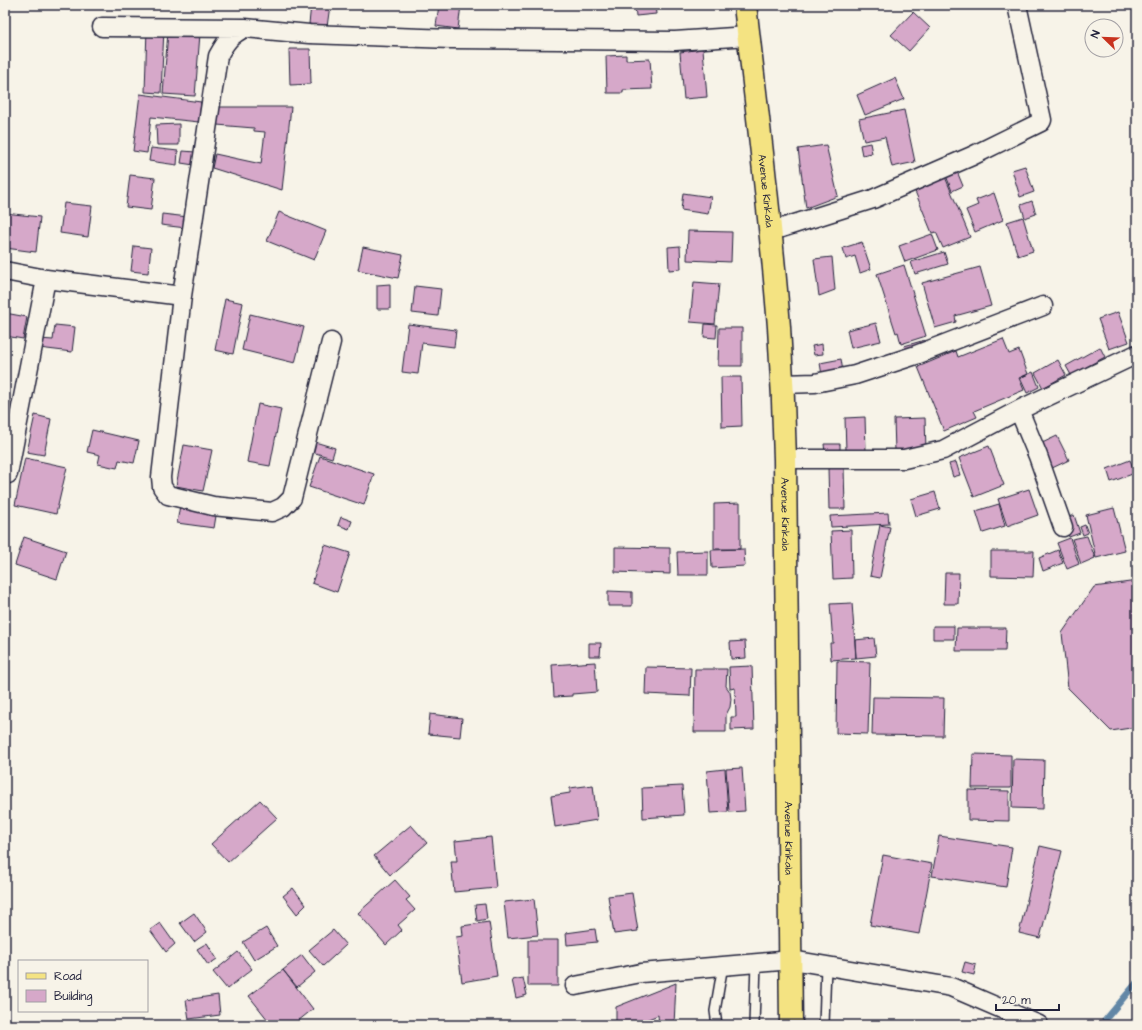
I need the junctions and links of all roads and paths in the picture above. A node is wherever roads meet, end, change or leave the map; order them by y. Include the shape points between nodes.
1 (745, 5) edge
2 (1017, 5) edge
3 (102, 27) dead end
4 (245, 28) junction
5 (748, 36) junction
6 (769, 232) junction
7 (5, 271) edge
8 (46, 279) junction
9 (182, 296) junction
10 (1044, 306) dead end
11 (331, 342) dead end
12 (1137, 354) edge
13 (783, 384) junction
14 (1019, 410) junction
15 (785, 459) junction
16 (8, 474) dead end
17 (1063, 527) dead end
18 (792, 960) junction
19 (756, 963) junction
20 (724, 966) junction
21 (826, 966) junction
22 (575, 986) dead end
23 (717, 1025) edge
24 (754, 1025) edge
25 (792, 1025) edge
26 (824, 1025) edge
27 (1039, 1025) edge

1 - 5 main road, Avenue Kinkala
2 - 6 street via 1041,122 972,156 873,199
3 - 4 street
4 - 5 street via 309,34 451,39 674,41
4 - 9 street via 237,31 225,42 218,56
5 - 6 main road, Avenue Kinkala
6 - 13 main road, Avenue Kinkala
7 - 8 street
8 - 9 street
8 - 16 street
9 - 11 street via 161,477 162,487 168,495 213,506 272,512 283,507 292,498
10 - 13 street via 916,355 855,375 815,383
12 - 14 street
13 - 15 main road, Avenue Kinkala
14 - 15 street via 943,450 924,455 904,459
14 - 17 street
15 - 18 main road, Avenue Kinkala
18 - 19 street
18 - 21 street
18 - 25 main road, Avenue Kinkala
19 - 20 street
19 - 24 lane
20 - 22 street via 641,973
20 - 23 lane via 715,1011
21 - 26 lane
21 - 27 street via 951,987

